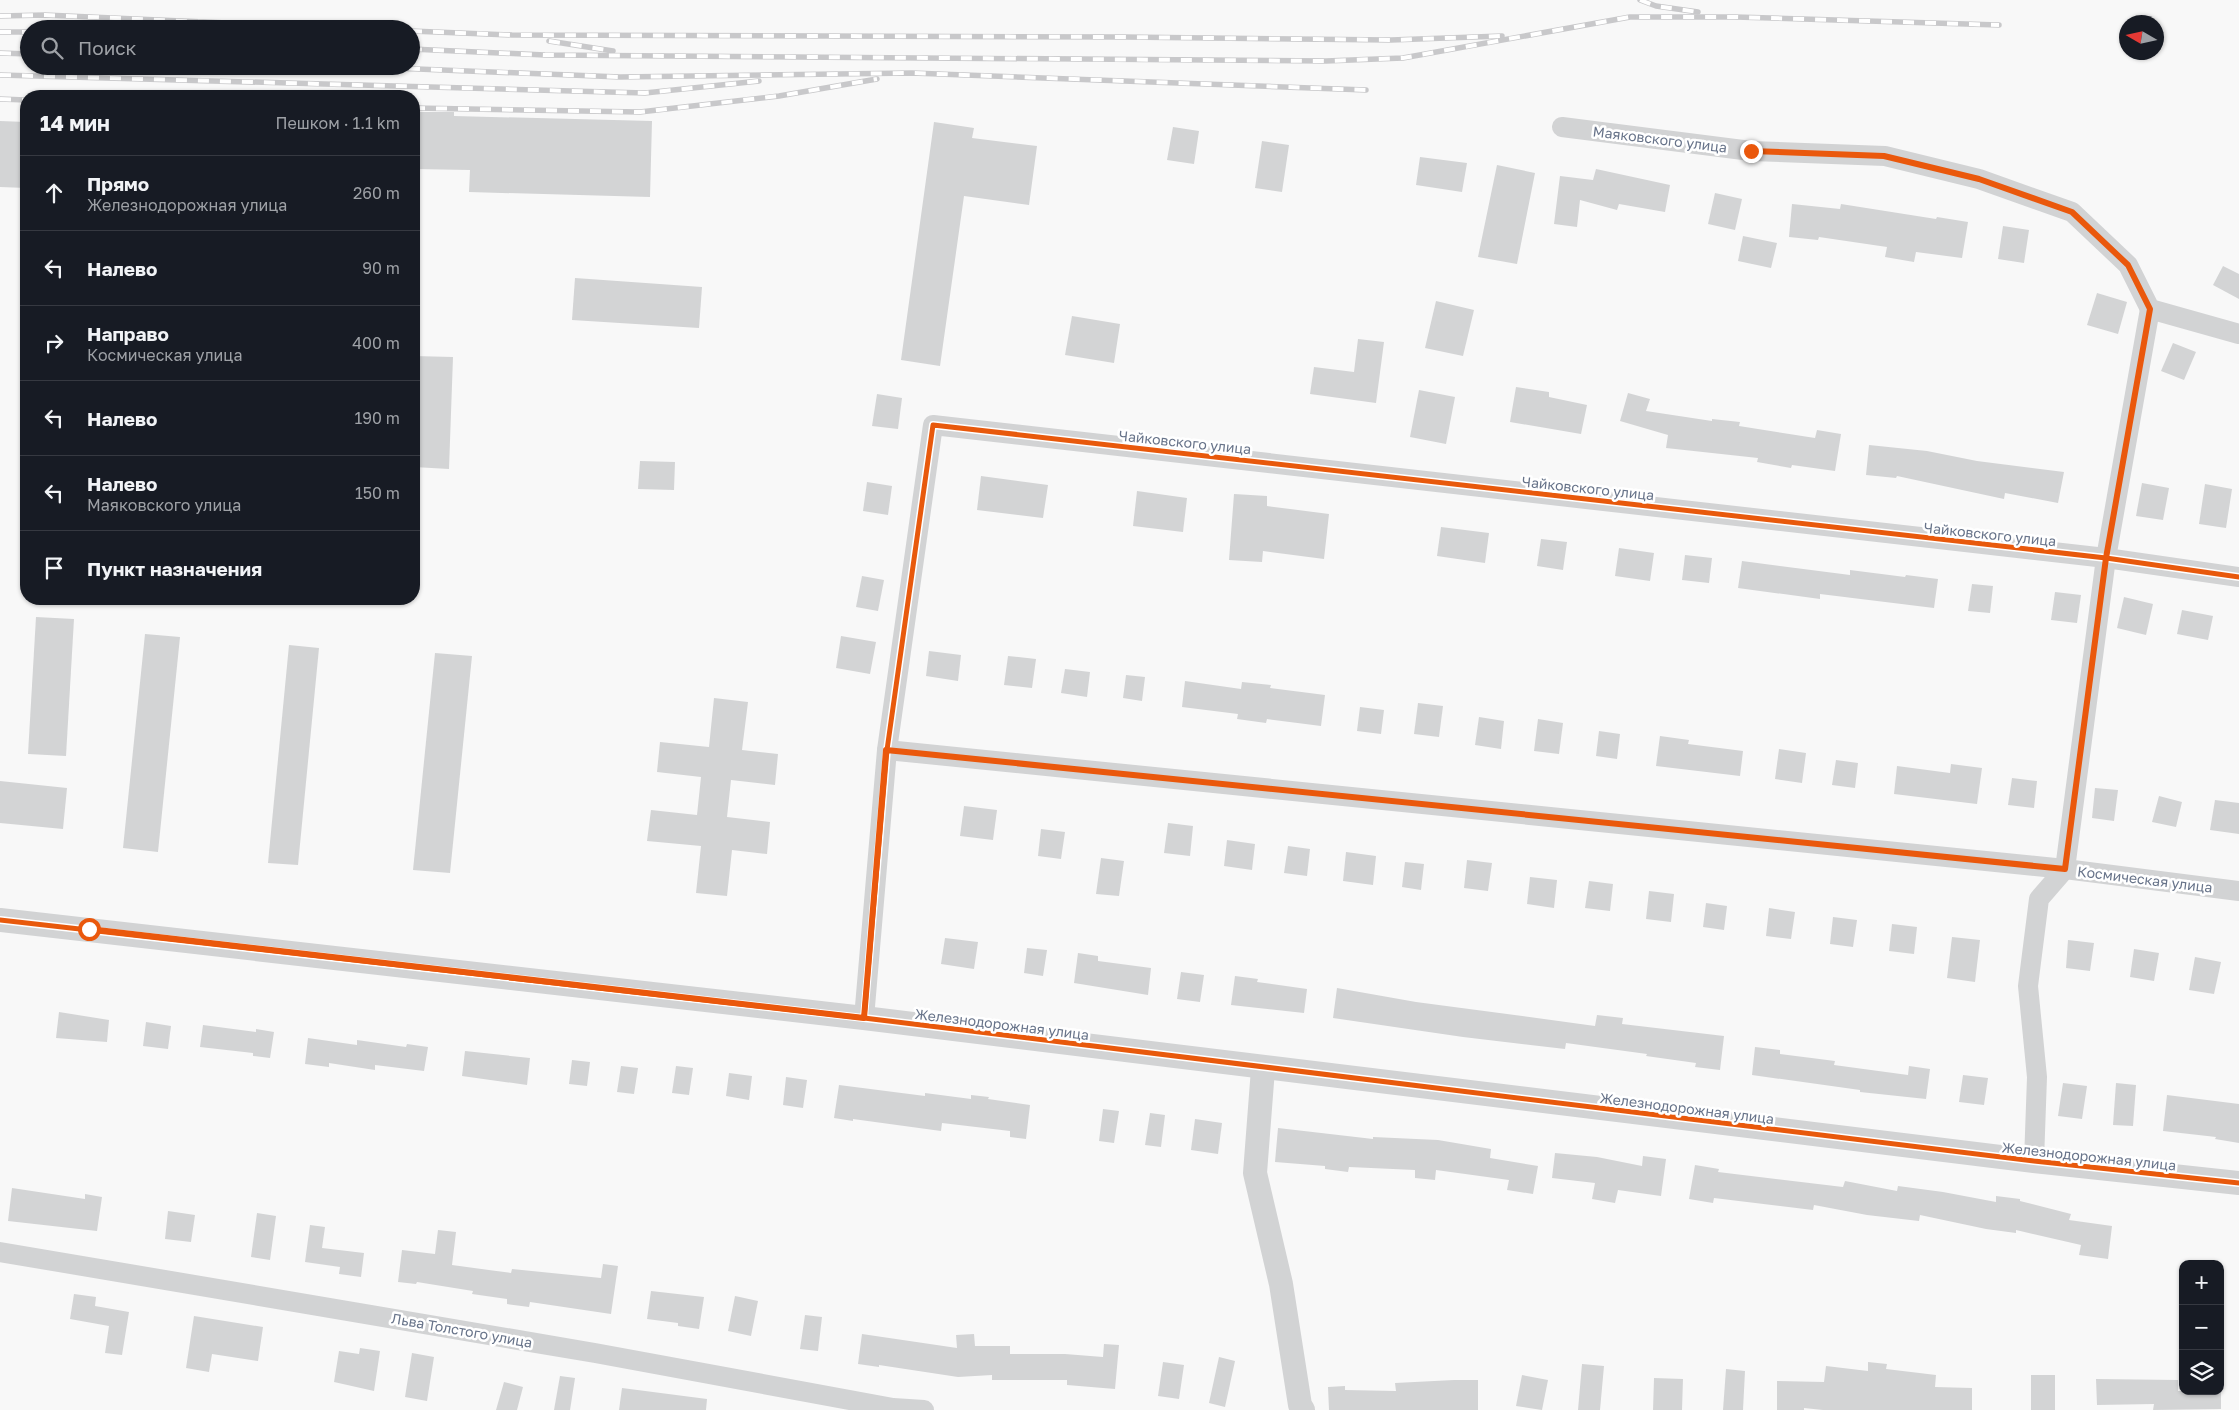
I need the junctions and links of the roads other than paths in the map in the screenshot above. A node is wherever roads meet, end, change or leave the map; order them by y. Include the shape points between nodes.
1 (1562, 127) dead end
2 (2150, 309) junction
3 (2239, 334) edge
4 (2106, 558) junction
5 (2239, 577) edge
6 (886, 750) junction
7 (2065, 869) junction
8 (2239, 891) edge
9 (0, 920) edge
10 (864, 1018) junction
11 (1263, 1069) junction
12 (2034, 1162) junction
13 (2239, 1183) edge
14 (0, 1252) edge
15 (924, 1410) edge
16 (1303, 1410) edge

1 - 2 street, Маяковского улица via 1751,151 1884,156 1979,179 2072,212 2128,265
2 - 3 street
2 - 4 street
4 - 5 street, Чайковского улица
4 - 6 street, Чайковского улица via 933,425
4 - 7 street
6 - 7 street, Космическая улица
6 - 10 street
7 - 8 street, Космическая улица
7 - 12 street via 2039,899 2028,986 2037,1078
9 - 10 street, Железнодорожная улица
10 - 11 street, Железнодорожная улица
11 - 12 street, Железнодорожная улица
11 - 16 street via 1255,1173 1281,1284
12 - 13 street, Железнодорожная улица
14 - 15 street, Льва Толстого улица via 595,1352 893,1408

